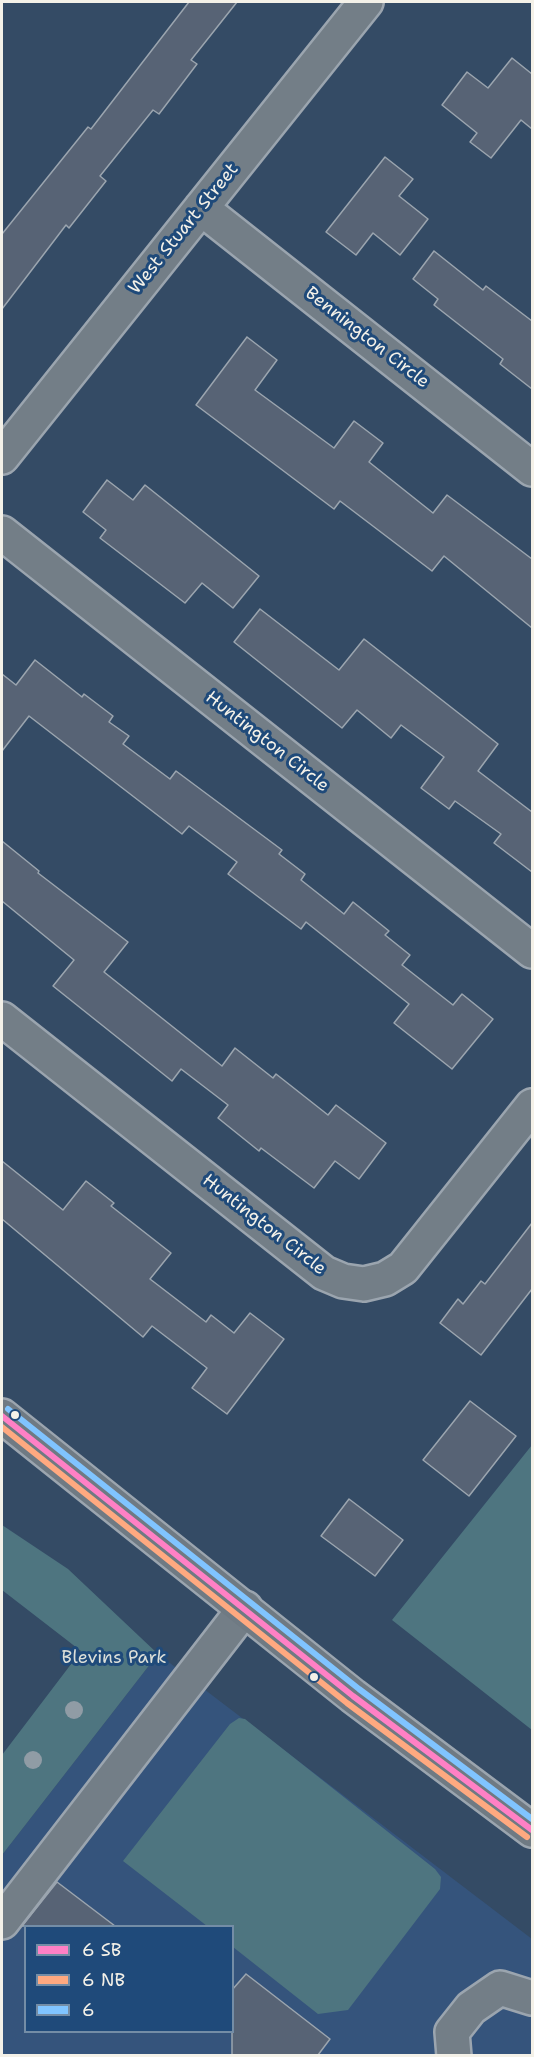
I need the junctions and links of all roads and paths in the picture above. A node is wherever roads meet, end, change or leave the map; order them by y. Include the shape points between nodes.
1 (366, 2) edge
2 (201, 208) junction
3 (2, 458) edge
4 (532, 469) edge
5 (2, 533) edge
6 (532, 951) edge
7 (2, 1019) edge
8 (532, 1106) edge
9 (2, 1416) edge
10 (237, 1602) junction
11 (532, 1830) edge
12 (2, 1890) edge
13 (2, 1922) edge
14 (532, 1998) edge
15 (454, 2055) edge

1 - 2 street, West Stuart Street
2 - 3 street, West Stuart Street
2 - 4 street, Bennington Circle
5 - 6 street, Huntington Circle
7 - 8 street, Huntington Circle via 324,1273 343,1281 364,1284 385,1279 403,1268
9 - 10 main road
10 - 11 main road via 353,1696
10 - 12 street
10 - 13 street
14 - 15 street via 500,1988 471,2008 452,2032

